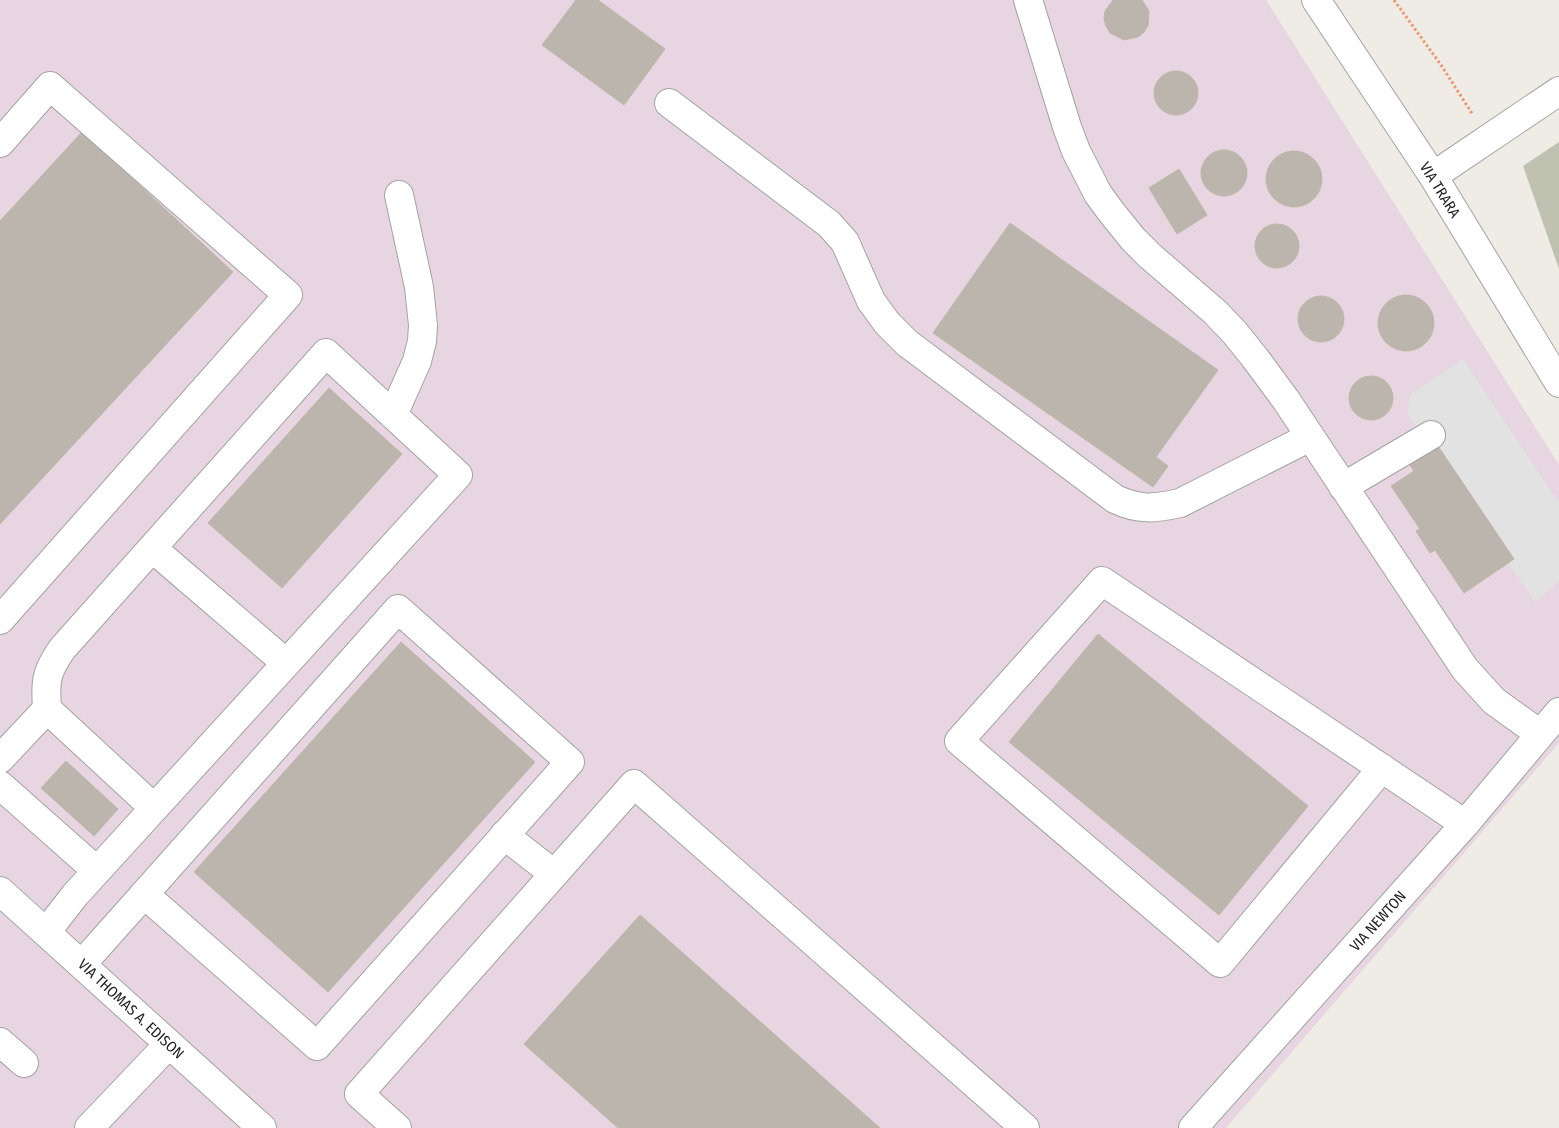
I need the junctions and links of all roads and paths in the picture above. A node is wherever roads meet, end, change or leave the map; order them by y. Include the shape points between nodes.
1 (1028, 0) edge
2 (1316, 0) edge
3 (1394, 0) edge
4 (1559, 91) edge
5 (669, 103) dead end
6 (1488, 139) junction
7 (0, 143) edge
8 (1433, 176) junction
9 (399, 195) dead end
10 (1559, 383) edge
11 (394, 416) junction
12 (1431, 435) dead end
13 (1310, 437) junction
14 (1343, 487) junction
15 (152, 548) junction
16 (0, 620) edge
17 (286, 663) junction
18 (47, 709) junction
19 (1559, 712) edge
20 (1540, 734) junction
21 (0, 759) edge
22 (1382, 768) junction
23 (0, 785) edge
24 (154, 808) junction
25 (1465, 824) junction
26 (504, 835) junction
27 (97, 871) junction
28 (554, 874) junction
29 (0, 890) edge
30 (144, 894) junction
31 (47, 932) junction
32 (82, 964) junction
33 (0, 1042) edge
34 (169, 1044) junction
35 (24, 1063) dead end
36 (89, 1128) edge
37 (262, 1128) edge
38 (397, 1128) edge
39 (1025, 1128) edge
40 (1193, 1128) edge

1 - 13 street via 1067,127 1098,194 1150,256 1192,290 1235,333
2 - 8 street, VIA TRARA
3 - 6 path via 1441,65
4 - 6 street
5 - 13 street via 829,224 845,242 871,301 906,343 1115,499 1145,508 1180,503
6 - 8 street
7 - 16 street via 50,86 288,295
8 - 10 street, VIA TRARA
9 - 11 street via 419,287 423,325 417,362
11 - 15 street via 326,353
11 - 17 street via 458,475
12 - 14 street
13 - 14 street
14 - 20 street via 1465,669 1494,701
15 - 17 street
15 - 18 street via 53,662 47,677
17 - 24 street
18 - 21 street
18 - 24 street
19 - 20 street, VIA NEWTON
20 - 25 street, VIA NEWTON
22 - 22 street via 1102,581 959,741 1220,963
22 - 25 street
23 - 27 street
24 - 27 street
25 - 40 street, VIA NEWTON
26 - 28 street
26 - 30 street via 316,1046
26 - 30 street via 570,762 398,609
27 - 31 street
28 - 38 street via 359,1094
28 - 39 street via 634,784
29 - 31 street, VIA THOMAS A. EDISON
30 - 32 street
31 - 32 street, VIA THOMAS A. EDISON
32 - 34 street, VIA THOMAS A. EDISON
33 - 35 street
34 - 36 street
34 - 37 street, VIA THOMAS A. EDISON

